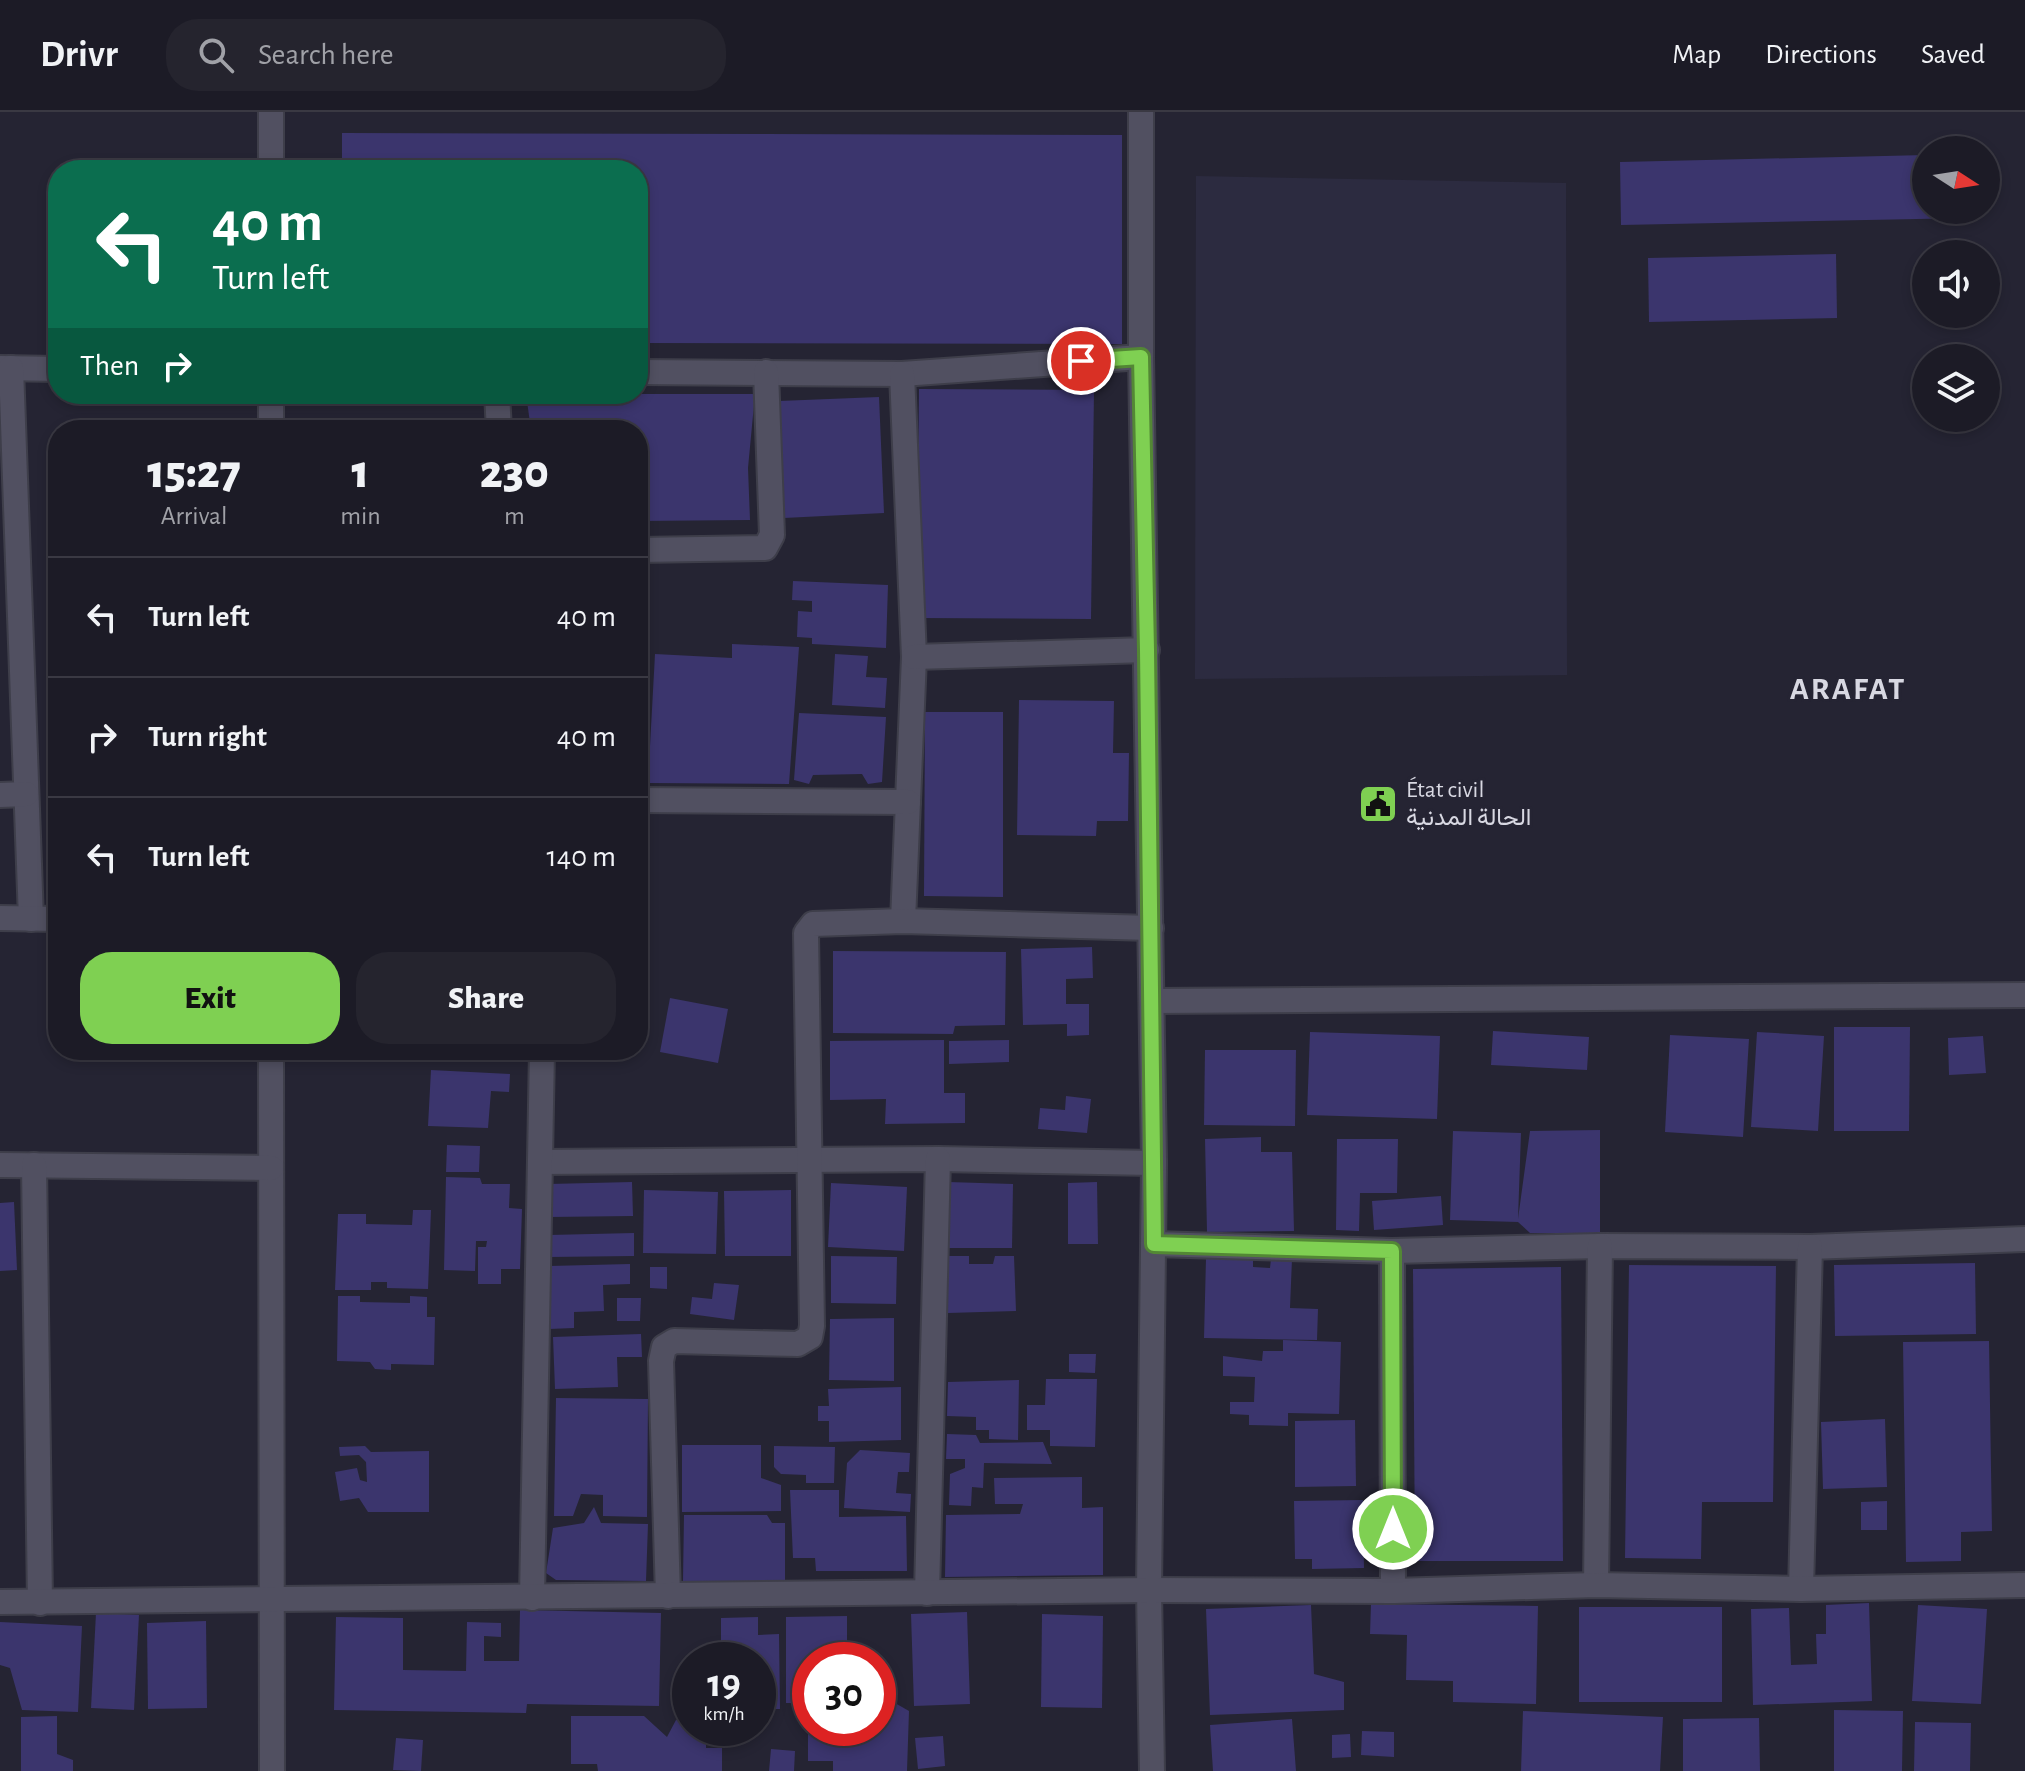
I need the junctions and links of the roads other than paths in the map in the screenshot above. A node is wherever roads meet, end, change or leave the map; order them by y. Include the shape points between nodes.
1 (271, 112) edge
2 (1141, 112) edge
3 (271, 160) edge
4 (1141, 357) junction
5 (6, 368) edge
6 (48, 369) edge
7 (648, 372) edge
8 (766, 372) junction
9 (902, 374) junction
10 (648, 550) edge
11 (1147, 650) junction
12 (914, 657) junction
13 (26, 794) junction
14 (0, 795) edge
15 (648, 800) edge
16 (908, 802) junction
17 (0, 918) edge
18 (31, 919) junction
19 (48, 919) edge
20 (903, 921) junction
21 (1151, 928) junction
22 (2025, 995) edge
23 (1152, 1001) junction
24 (271, 1060) edge
25 (542, 1060) edge
26 (938, 1159) junction
27 (809, 1160) junction
28 (540, 1162) junction
29 (1154, 1163) junction
30 (0, 1165) edge
31 (34, 1165) junction
32 (271, 1168) junction
33 (2025, 1239) edge
34 (1154, 1244) junction
35 (1600, 1246) junction
36 (1810, 1247) junction
37 (1392, 1251) junction
38 (1596, 1585) junction
39 (2025, 1585) edge
40 (1801, 1589) junction
41 (1149, 1590) junction
42 (1393, 1591) junction
43 (927, 1593) junction
44 (668, 1596) junction
45 (532, 1598) junction
46 (271, 1601) junction
47 (0, 1602) edge
48 (40, 1603) junction
49 (272, 1771) edge
50 (1152, 1771) edge

1 - 3 street
2 - 4 street
4 - 9 street
4 - 11 street
5 - 6 street
5 - 13 street
7 - 8 street
8 - 9 street
8 - 10 street via 772,535 765,548
9 - 12 street
11 - 12 street
11 - 21 street
12 - 16 street
13 - 14 street
13 - 18 street
15 - 16 street
16 - 20 street
17 - 18 street
18 - 19 street
20 - 21 street
20 - 27 street via 813,924 806,933
21 - 23 street
22 - 23 street
23 - 29 street
24 - 32 street
25 - 28 street
26 - 27 street
26 - 29 street
26 - 43 street
27 - 28 street
27 - 44 street via 810,1337 798,1344 674,1341 664,1347
28 - 45 street
29 - 34 street
30 - 31 street
31 - 32 street
31 - 48 street
32 - 46 street
33 - 36 street
34 - 37 street
34 - 41 street
35 - 36 street
35 - 37 street
35 - 38 street
36 - 40 street
37 - 42 street
38 - 40 street
38 - 42 street
39 - 40 street
41 - 42 street
41 - 43 street
41 - 50 street
43 - 44 street
44 - 45 street
45 - 46 street
46 - 48 street
46 - 49 street
47 - 48 street

